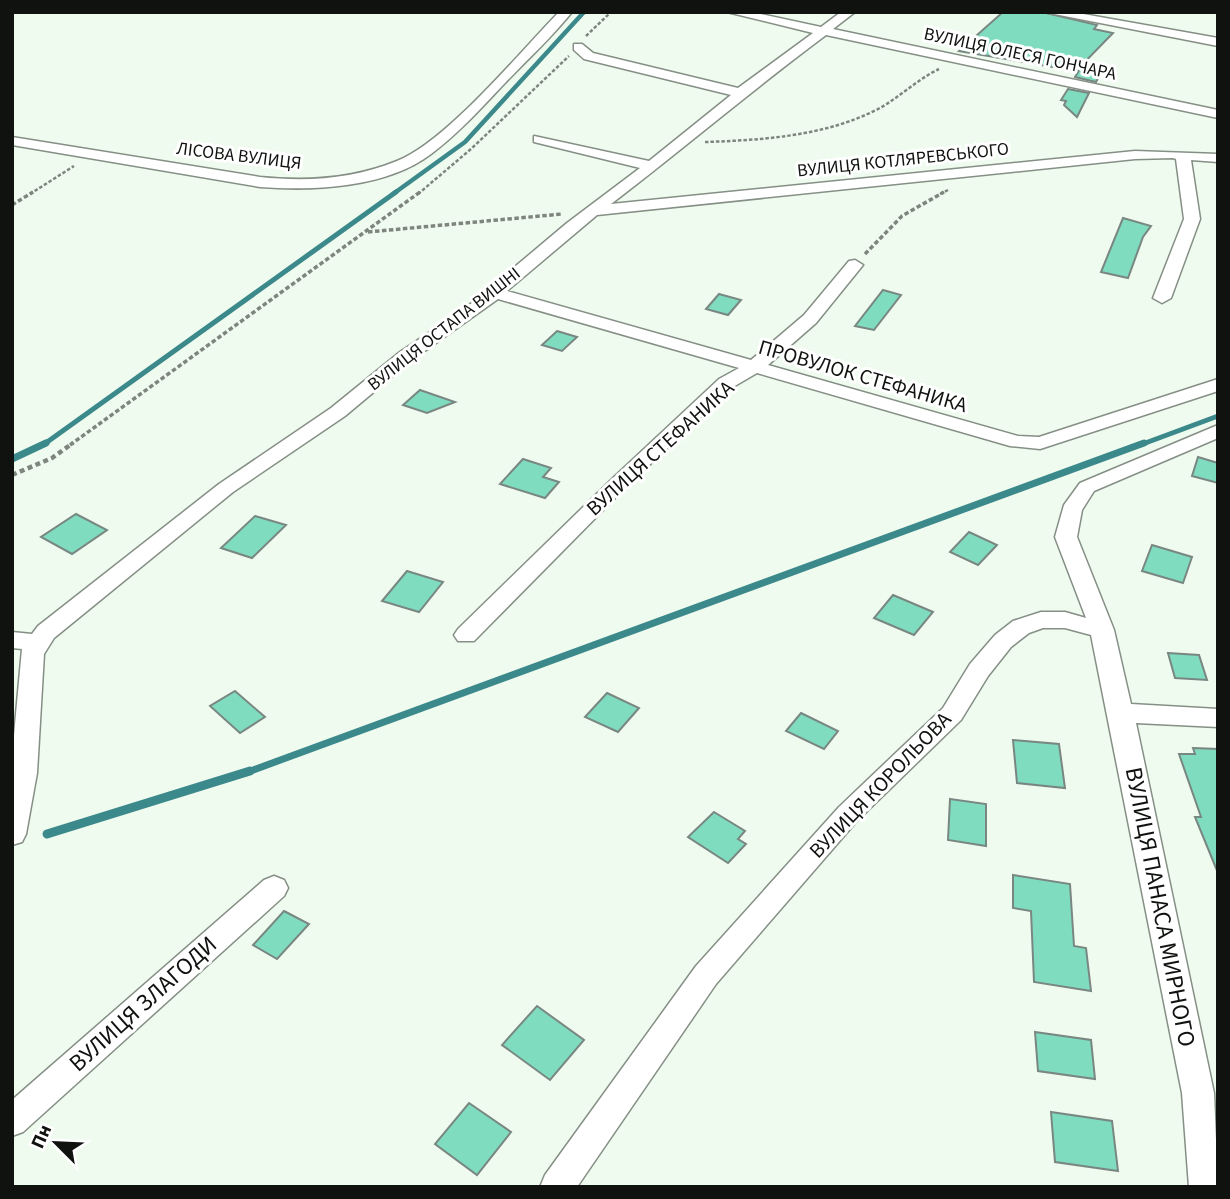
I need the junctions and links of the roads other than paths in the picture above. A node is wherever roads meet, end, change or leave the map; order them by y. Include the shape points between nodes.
1 (566, 12) edge
2 (733, 12) edge
3 (849, 12) edge
4 (1050, 12) edge
5 (826, 31) junction
6 (1218, 42) edge
7 (578, 47) road end
8 (741, 93) junction
9 (1218, 114) edge
10 (540, 139) dead end
11 (12, 141) edge
12 (1183, 155) junction
13 (1218, 158) edge
14 (650, 166) junction
15 (592, 211) junction
16 (855, 265) road end
17 (496, 293) junction
18 (1162, 298) dead end
19 (753, 368) junction
20 (1218, 385) edge
21 (1218, 431) edge
22 (1102, 630) junction
23 (466, 635) dead end
24 (12, 640) edge
25 (38, 643) junction
26 (1121, 713) junction
27 (1218, 718) edge
28 (12, 834) edge
29 (274, 888) dead end
30 (1208, 1093) edge
31 (12, 1121) edge
32 (557, 1187) edge
33 (1206, 1187) edge

1 - 11 street, ЛІСОВА ВУЛИЦЯ via 439,141 404,164 376,175 293,185
2 - 5 street, ВУЛИЦЯ ОЛЕСЯ ГОНЧАРА
3 - 5 street, ВУЛИЦЯ ОСТАПА ВИШНІ
4 - 6 street
5 - 8 street, ВУЛИЦЯ ОСТАПА ВИШНІ
5 - 9 street, ВУЛИЦЯ ОЛЕСЯ ГОНЧАРА
7 - 8 street via 589,56
8 - 14 street, ВУЛИЦЯ ОСТАПА ВИШНІ
10 - 14 street
12 - 13 street, ВУЛИЦЯ КОТЛЯРЕВСЬКОГО
12 - 15 street, ВУЛИЦЯ КОТЛЯРЕВСЬКОГО via 1135,155
12 - 18 street via 1192,219
14 - 15 street, ВУЛИЦЯ ОСТАПА ВИШНІ
15 - 17 street, ВУЛИЦЯ ОСТАПА ВИШНІ
16 - 19 street, ВУЛИЦЯ СТЕФАНИКА via 810,319
17 - 19 street, ПРОВУЛОК СТЕФАНИКА
17 - 25 street, ВУЛИЦЯ ОСТАПА ВИШНІ via 406,356 338,412 226,488
19 - 20 street, ПРОВУЛОК СТЕФАНИКА via 991,437 1040,443
19 - 23 street, ВУЛИЦЯ СТЕФАНИКА via 726,383
21 - 22 street via 1087,487 1071,510 1066,537
22 - 26 street, ВУЛИЦЯ ПАНАСА МИРНОГО
22 - 32 street, ВУЛИЦЯ КОРОЛЬОВА via 1065,620 1041,620 1021,627 1003,641 952,713 848,814 705,975
24 - 25 street
25 - 28 street via 32,653 24,773
26 - 27 street
26 - 30 street, ВУЛИЦЯ ПАНАСА МИРНОГО
29 - 31 street, ВУЛИЦЯ ЗЛАГОДИ
30 - 33 street, ВУЛИЦЯ ПАНАСА МИРНОГО

